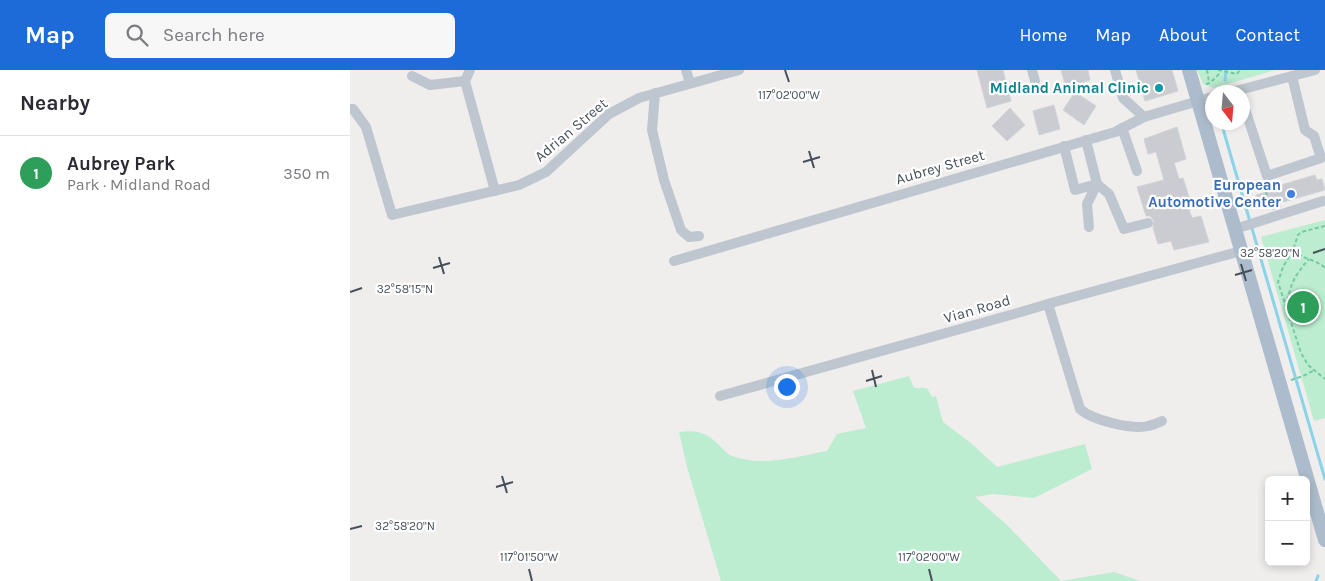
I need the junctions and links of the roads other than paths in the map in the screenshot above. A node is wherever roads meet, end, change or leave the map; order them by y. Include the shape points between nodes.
1 (470, 70) edge
2 (686, 70) edge
3 (739, 70) edge
4 (1032, 70) edge
5 (1114, 70) edge
6 (1189, 70) edge
7 (1315, 70) edge
8 (412, 76) dead end
9 (1292, 76) junction
10 (465, 81) junction
11 (1035, 82) dead end
12 (690, 83) junction
13 (1250, 90) edge
14 (656, 93) junction
15 (1205, 99) edge
16 (1198, 101) junction
17 (350, 109) edge
18 (1144, 116) junction
19 (1250, 127) edge
20 (1122, 128) junction
21 (1086, 140) junction
22 (1064, 146) junction
23 (1137, 171) dead end
24 (1097, 184) junction
25 (495, 191) junction
26 (1323, 201) dead end
27 (1148, 223) dead end
28 (1089, 227) dead end
29 (1240, 227) junction
30 (700, 236) dead end
31 (1241, 251) junction
32 (674, 261) dead end
33 (1048, 304) junction
34 (720, 396) dead end
35 (1162, 421) dead end
36 (1325, 540) edge

1 - 10 street
2 - 12 street
3 - 12 street, Adrian Street
4 - 11 street
5 - 18 street via 1123,98
6 - 16 main road
7 - 9 street
8 - 10 street via 430,85
9 - 13 street
9 - 19 street via 1305,130 1314,136 1321,158 1268,176
10 - 25 street
12 - 14 street, Adrian Street
14 - 25 street, Adrian Street via 609,114 546,172
14 - 30 street via 652,130 664,180 681,230 689,237
15 - 16 street, Aubrey Street
16 - 18 street, Aubrey Street
16 - 29 main road
17 - 25 street, Adrian Street via 366,127 392,215
18 - 20 street, Aubrey Street
20 - 21 street, Aubrey Street
20 - 23 street
21 - 22 street, Aubrey Street
21 - 24 street
22 - 24 street via 1075,190
22 - 32 street, Aubrey Street
24 - 27 street via 1109,194 1124,229
24 - 28 street via 1087,204
26 - 29 street
29 - 31 main road
31 - 33 street, Vian Road
31 - 36 main road
33 - 34 street, Vian Road
33 - 35 street via 1080,410 1087,416 1113,423 1146,427

